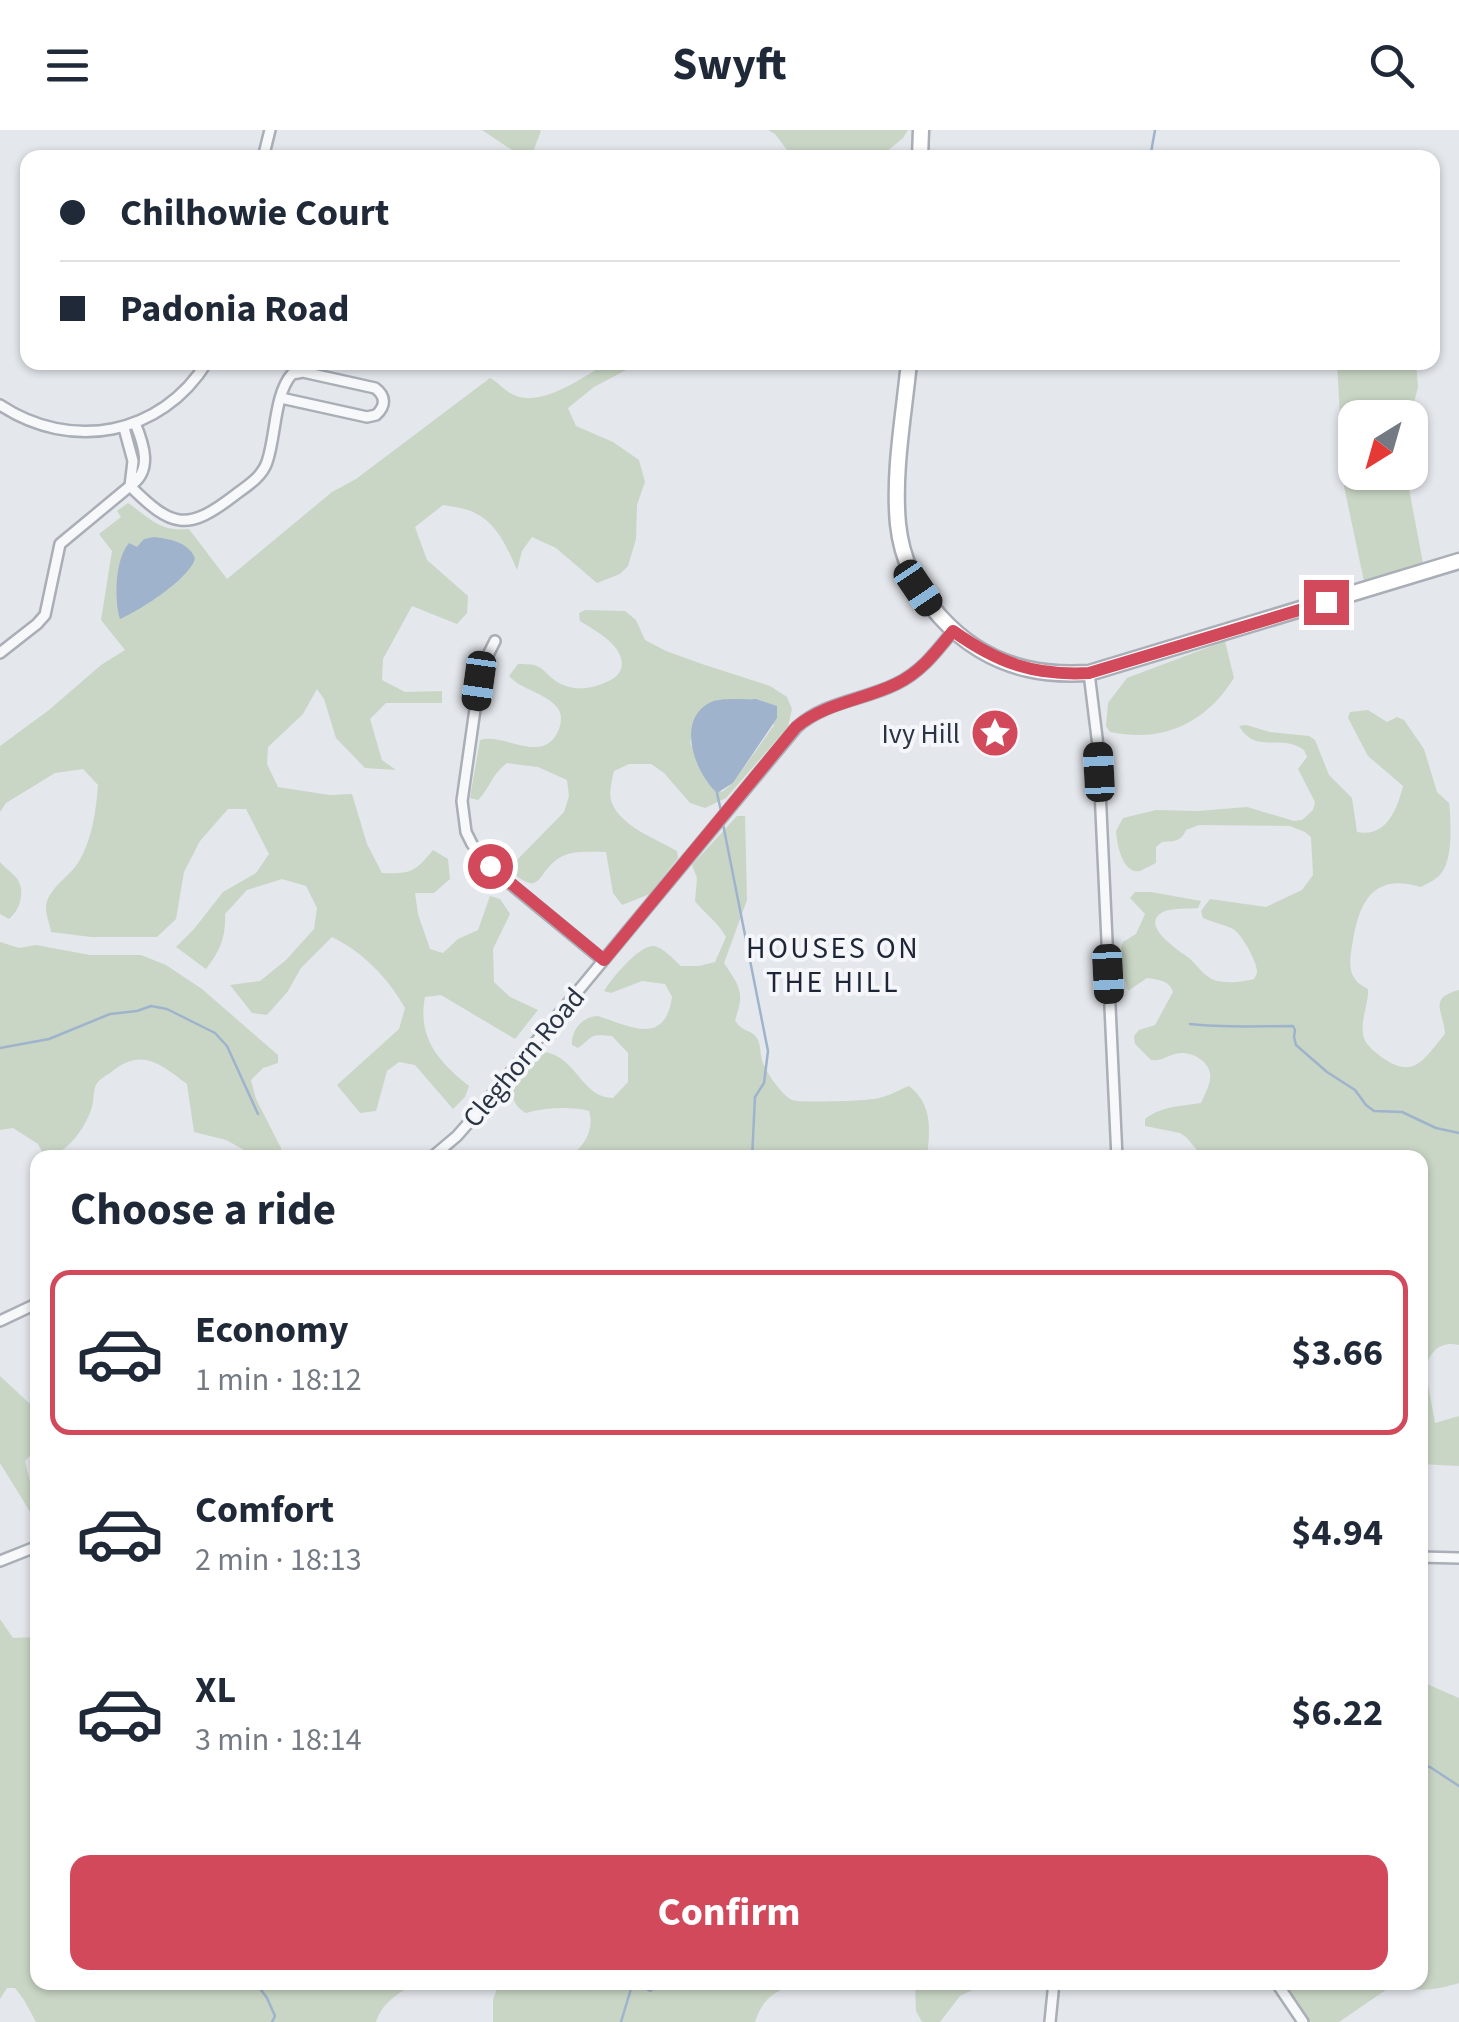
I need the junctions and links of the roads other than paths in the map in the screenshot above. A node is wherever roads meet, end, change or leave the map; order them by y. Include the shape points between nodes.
1 (200, 370) edge
2 (908, 370) edge
3 (281, 398) junction
4 (0, 405) edge
5 (135, 423) junction
6 (124, 428) junction
7 (130, 486) junction
8 (1459, 562) edge
9 (953, 631) junction
10 (495, 641) dead end
11 (0, 653) edge
12 (1089, 673) junction
13 (604, 960) junction
14 (441, 1150) edge
15 (1117, 1150) edge
16 (30, 1307) edge
17 (0, 1321) edge
18 (30, 1549) edge
19 (1428, 1557) edge
20 (1459, 1558) edge
21 (0, 1561) edge
22 (1053, 1990) edge
23 (1281, 1990) edge
24 (1050, 2022) edge
25 (1303, 2022) edge

1 - 5 street via 177,398
2 - 9 main road via 898,529 918,588
3 - 3 street via 298,371 375,388 384,402 367,417
3 - 7 street via 263,471 214,512 173,519
4 - 6 street via 58,430
5 - 6 street
5 - 7 street via 145,465
6 - 7 street via 133,461
7 - 11 street via 60,544 45,614
8 - 12 main road
9 - 12 main road via 1026,669
9 - 13 street, Cleghorn Road via 911,676 796,727
10 - 13 street via 479,681 462,801 466,832 490,866
12 - 15 street
13 - 14 street, Cleghorn Road
16 - 17 street
18 - 21 street
19 - 20 street
22 - 24 street
23 - 25 street

